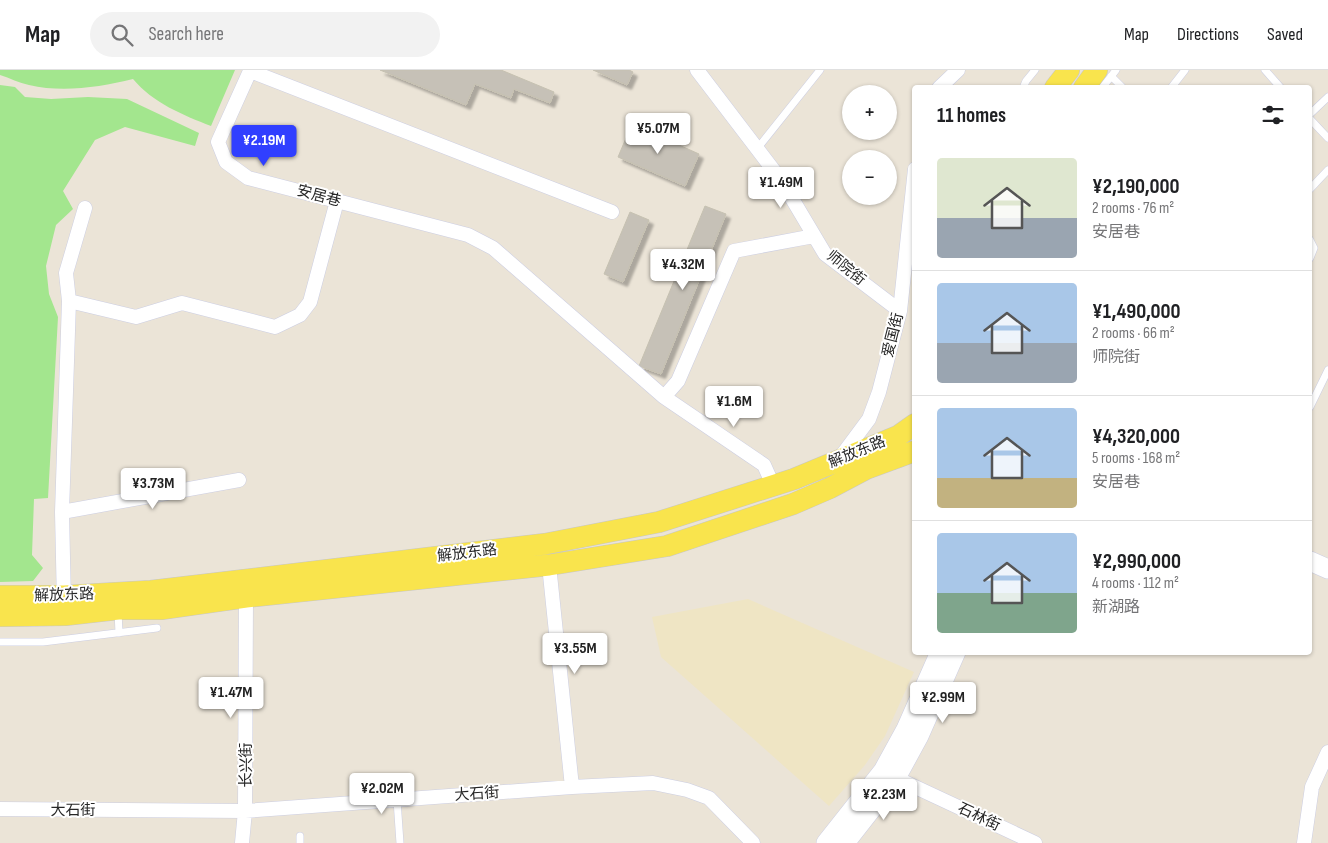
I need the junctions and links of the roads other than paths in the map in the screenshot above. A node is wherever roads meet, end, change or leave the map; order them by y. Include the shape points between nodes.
1 (697, 70) edge
2 (820, 70) edge
3 (958, 70) edge
4 (1035, 70) edge
5 (1069, 70) edge
6 (1185, 70) edge
7 (1265, 70) edge
8 (1108, 72) edge
9 (942, 85) edge
10 (1024, 85) edge
11 (1057, 85) edge
12 (1088, 85) edge
13 (1103, 85) edge
14 (1120, 85) edge
15 (1173, 85) edge
16 (1278, 85) edge
17 (1328, 97) edge
18 (1312, 112) edge
19 (1312, 121) edge
20 (1328, 138) edge
21 (757, 149) junction
22 (1328, 170) edge
23 (1312, 187) edge
24 (912, 197) edge
25 (337, 201) junction
26 (85, 208) dead end
27 (612, 212) dead end
28 (814, 236) junction
29 (69, 301) junction
30 (900, 311) junction
31 (1328, 370) edge
32 (1312, 396) edge
33 (664, 397) junction
34 (912, 426) edge
35 (912, 453) edge
36 (839, 459) junction
37 (239, 480) dead end
38 (773, 485) junction
39 (62, 512) junction
40 (1312, 562) edge
41 (549, 565) junction
42 (1328, 569) edge
43 (0, 596) edge
44 (246, 597) junction
45 (64, 605) junction
46 (118, 609) junction
47 (0, 616) edge
48 (157, 628) dead end
49 (119, 633) junction
50 (0, 642) edge
51 (939, 655) edge
52 (955, 655) edge
53 (1328, 752) edge
54 (889, 775) junction
55 (572, 787) junction
56 (397, 800) junction
57 (0, 809) edge
58 (246, 811) junction
59 (242, 843) edge
60 (400, 843) edge
61 (753, 843) edge
62 (826, 843) edge
63 (845, 843) edge
64 (1035, 843) edge
65 (1304, 843) edge

1 - 21 street, 师院街
2 - 21 lane
3 - 9 street
4 - 10 lane
5 - 11 main road
6 - 15 lane
7 - 16 lane
8 - 12 main road
8 - 13 lane
8 - 14 lane
17 - 18 lane
19 - 20 lane
21 - 28 street, 师院街 via 781,180
22 - 23 lane
24 - 30 street, 爱国街
25 - 27 street, 安居巷 via 248,178 226,162 218,142 250,71
25 - 29 street via 310,302 300,315 275,327 182,303 136,317
25 - 33 street, 安居巷 via 468,235 492,248
26 - 29 street via 66,273
28 - 30 street, 师院街 via 825,254
28 - 33 street via 734,251 678,381
29 - 39 street
30 - 36 street, 爱国街 via 869,419
31 - 32 lane
33 - 38 street, 安居巷 via 764,465
34 - 36 main road, 解放东路 via 898,436
35 - 41 main road, 解放东路 via 866,468 793,504 667,546
36 - 38 main road, 解放东路
37 - 39 street
38 - 45 main road, 解放东路 via 659,522 545,544 151,591
39 - 45 street
40 - 42 main road
41 - 44 main road, 解放东路
41 - 55 street
43 - 45 main road, 解放东路
44 - 46 main road, 解放东路 via 161,609
44 - 58 street, 长兴街
45 - 46 main road, 解放东路
45 - 47 main road, 解放东路
46 - 49 lane
48 - 49 lane
49 - 50 lane via 43,642
51 - 54 main road
52 - 54 main road via 919,736
53 - 65 street via 1312,787
54 - 62 main road
54 - 63 main road
54 - 64 street, 石林街
55 - 56 street, 大石街
55 - 61 street, 大石街 via 653,783 687,790 709,798
56 - 58 street, 大石街
56 - 60 lane
57 - 58 street, 大石街
58 - 59 street, 长兴街

